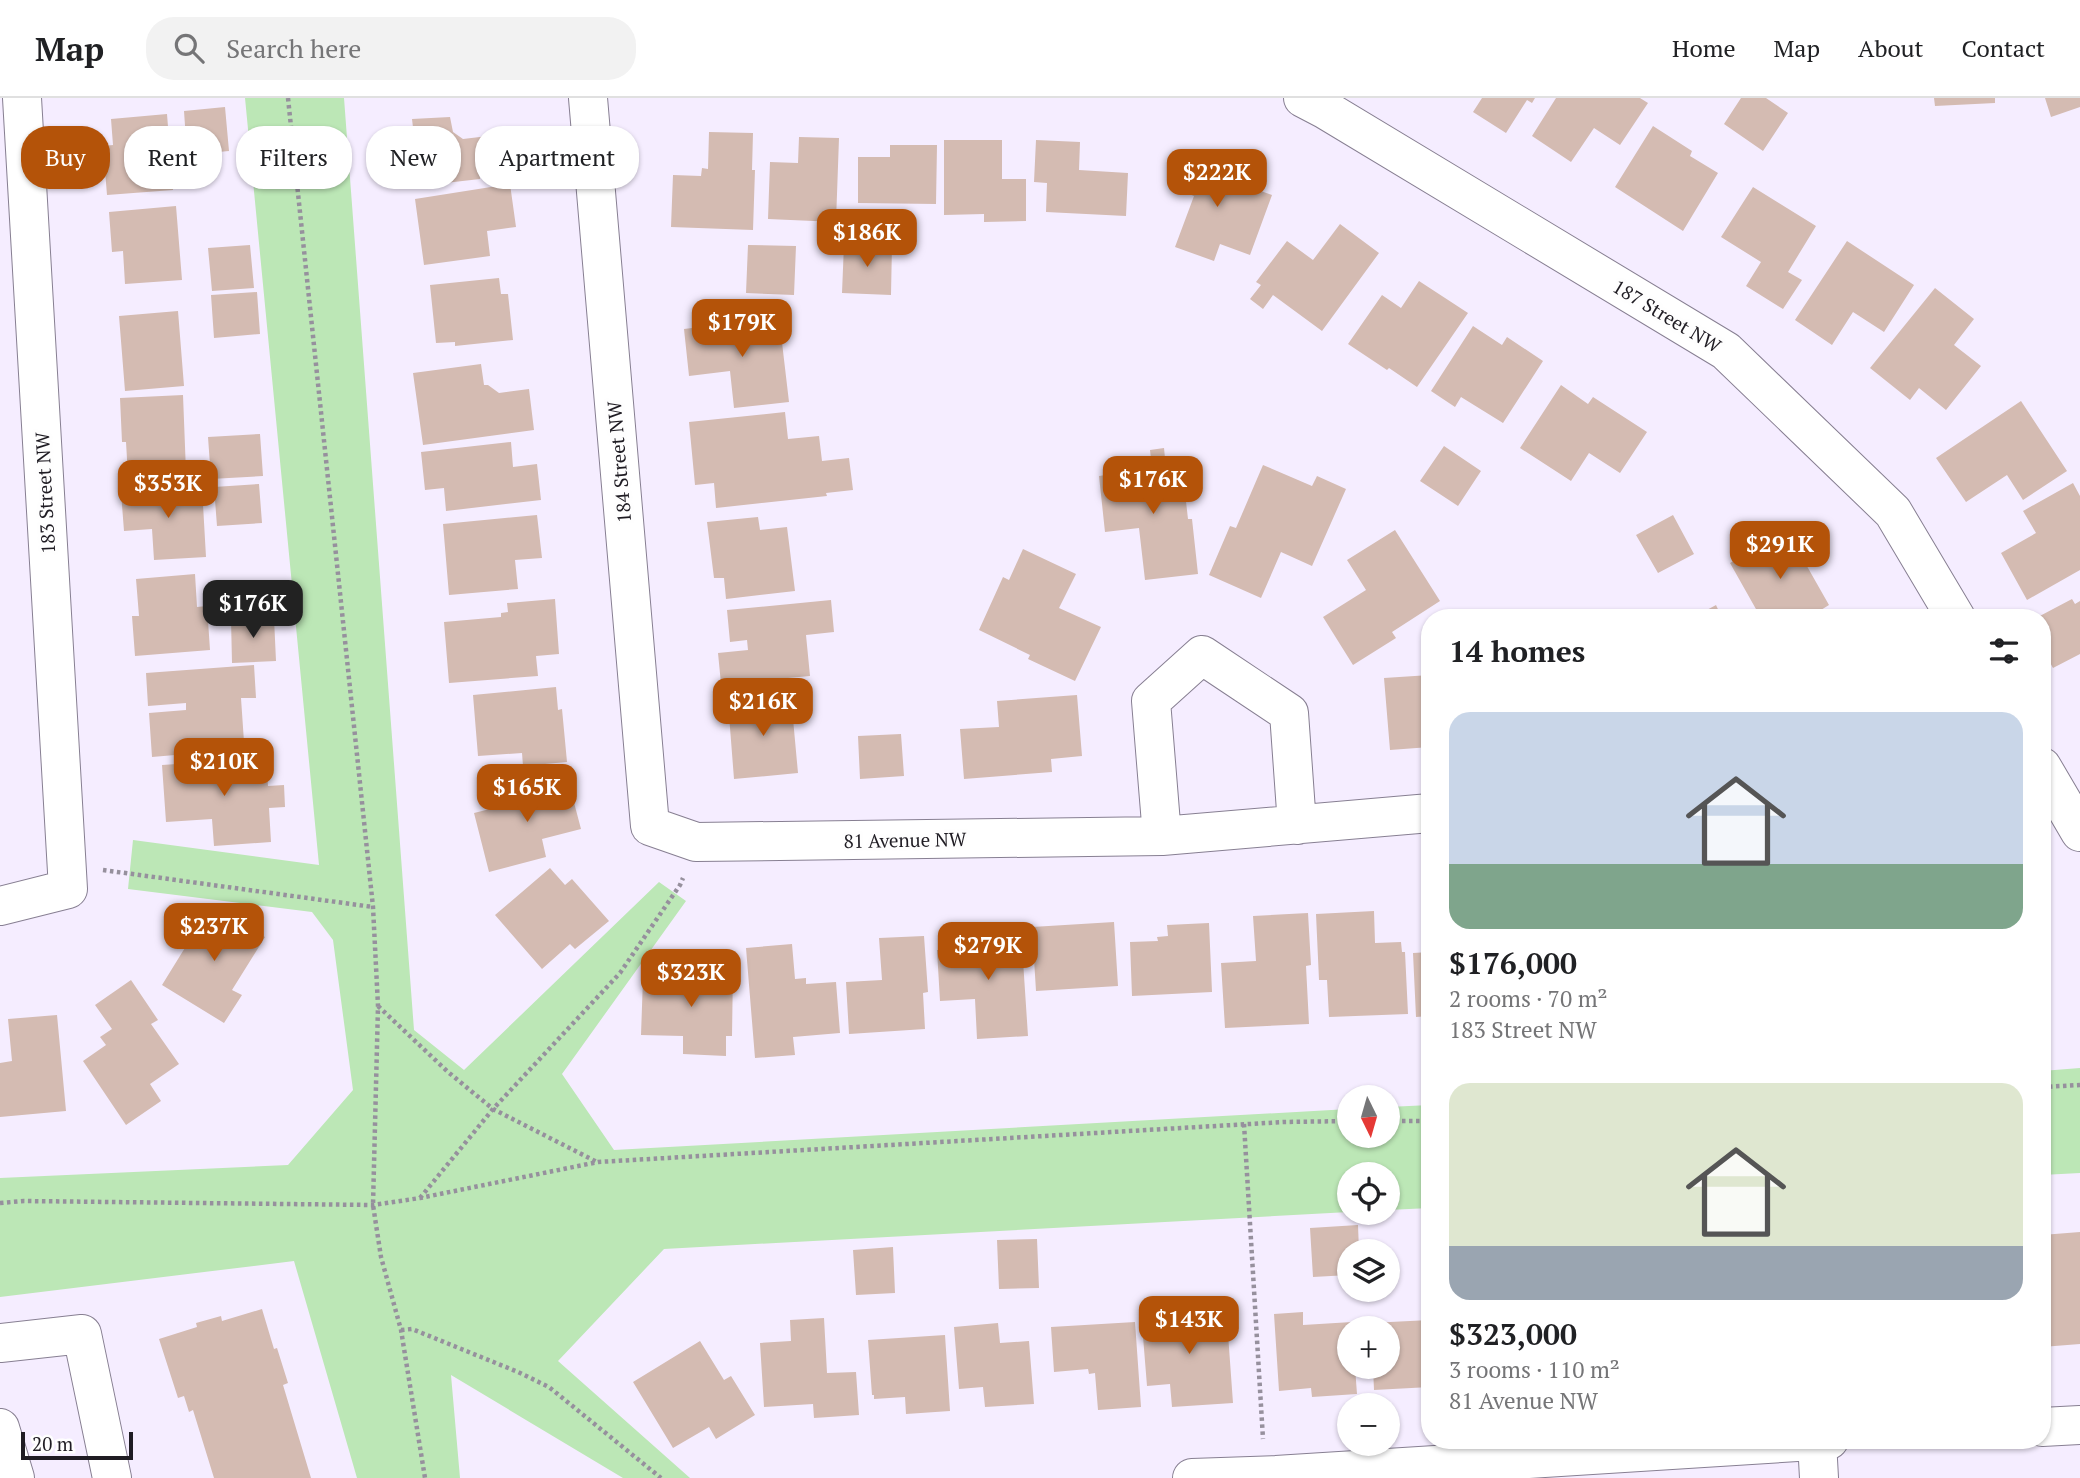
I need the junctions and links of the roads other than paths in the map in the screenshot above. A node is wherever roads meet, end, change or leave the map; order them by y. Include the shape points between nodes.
1 (22, 98) edge
2 (588, 98) edge
3 (1303, 98) edge
4 (1951, 609) edge
5 (2051, 782) edge
6 (1421, 814) edge
7 (1297, 825) junction
8 (650, 826) joint
9 (2080, 832) edge
10 (1162, 836) junction
11 (0, 906) edge
12 (0, 1343) edge
13 (2080, 1425) edge
14 (2051, 1427) edge
15 (0, 1428) edge
16 (1692, 1449) edge
17 (1817, 1449) edge
18 (1272, 1476) edge
19 (15, 1478) edge
20 (112, 1478) edge
21 (1192, 1478) edge
22 (1819, 1478) edge

1 - 11 street, 183 Street NW via 67,877
2 - 8 street, 184 Street NW
3 - 4 street, 187 Street NW via 1726,351 1894,512
5 - 9 street
6 - 7 street, 81 Avenue NW
7 - 10 street, 81 Avenue NW
7 - 10 street via 1289,713 1202,655 1151,701
8 - 10 street, 81 Avenue NW via 696,842
12 - 20 street via 82,1334
13 - 14 street
15 - 19 street
16 - 18 street
17 - 22 street
18 - 21 street

